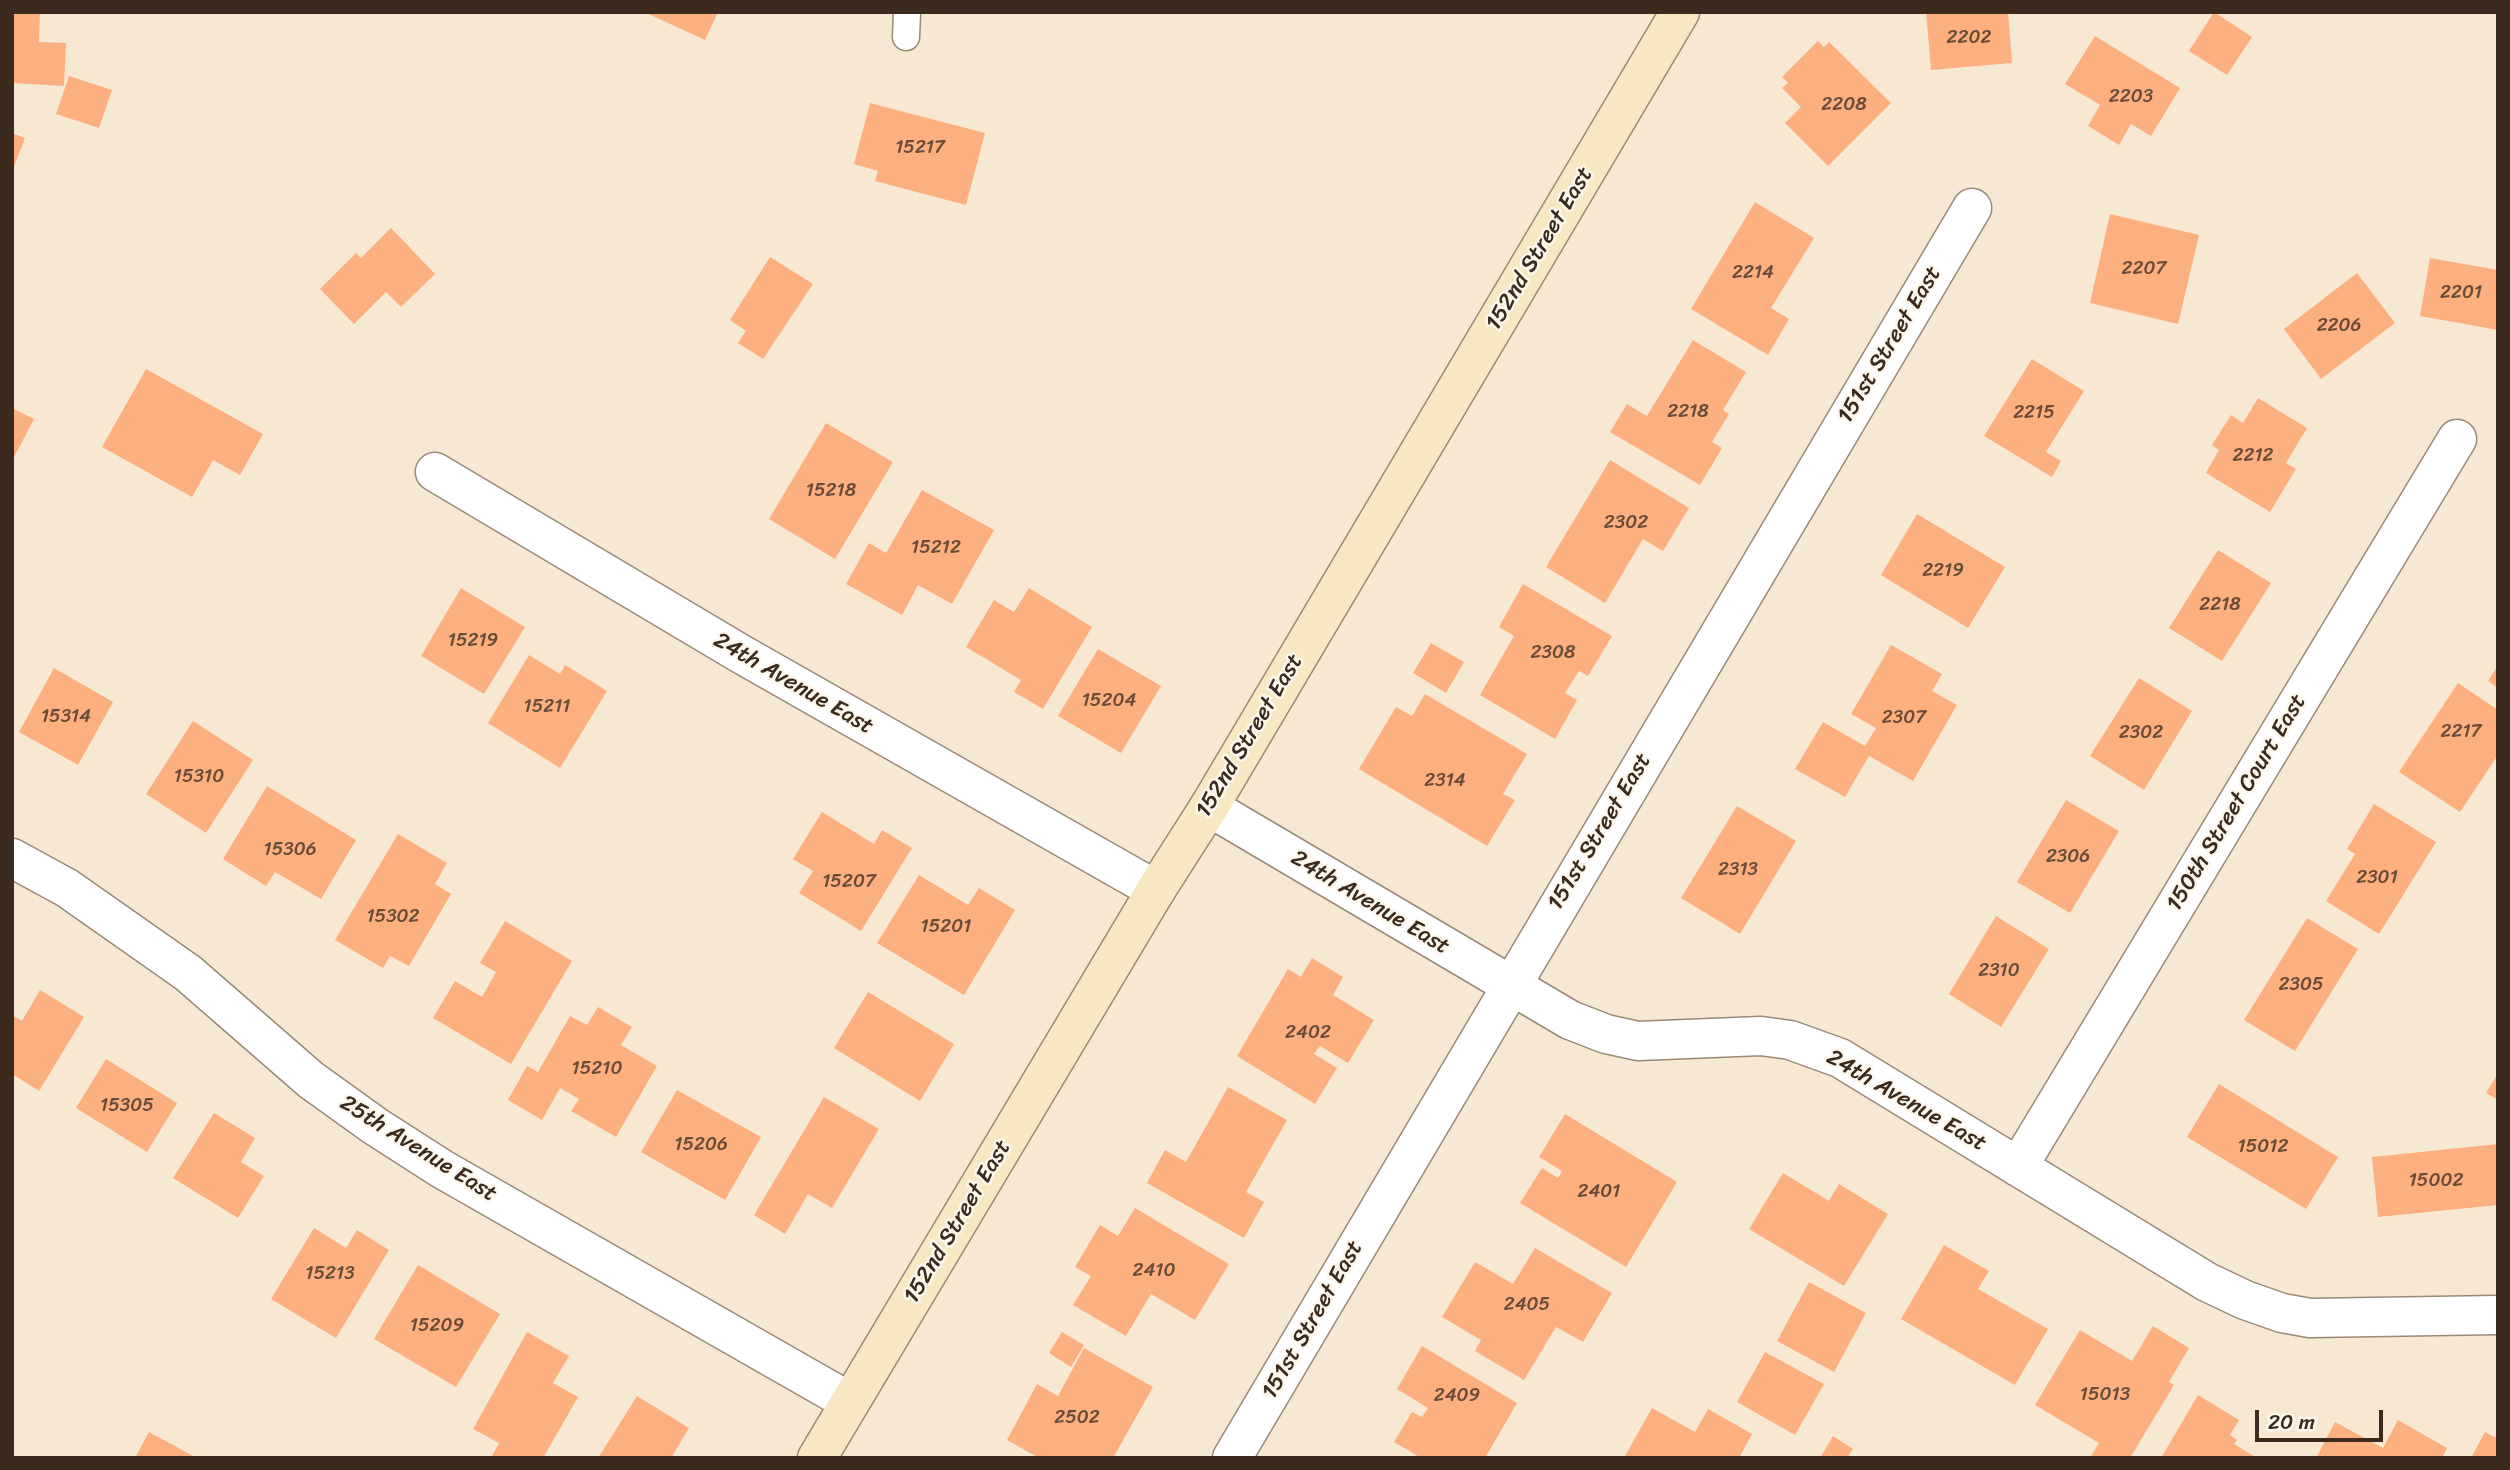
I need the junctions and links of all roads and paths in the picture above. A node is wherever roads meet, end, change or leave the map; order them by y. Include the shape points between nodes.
1 (1680, 12) edge
2 (1972, 208) dead end
3 (2457, 439) dead end
4 (435, 472) dead end
5 (1209, 807) junction
6 (12, 858) edge
7 (1156, 890) junction
8 (1509, 986) junction
9 (2018, 1167) junction
10 (2498, 1315) edge
11 (850, 1402) junction
12 (817, 1458) edge
13 (1232, 1458) edge

1 - 5 main road, 152nd Street East
2 - 8 street, 151st Street East
3 - 9 street, 150th Street Court East
4 - 7 street, 24th Avenue East via 741,654
5 - 7 main road, 152nd Street East
5 - 8 street, 24th Avenue East
6 - 11 street, 25th Avenue East via 67,888 188,973 311,1080 375,1126 454,1176
7 - 11 main road, 152nd Street East
8 - 9 street, 24th Avenue East via 1570,1020 1638,1041 1761,1036 1790,1040 1840,1058
8 - 13 street, 151st Street East
9 - 10 street, 24th Avenue East via 2207,1282 2282,1313 2352,1320
11 - 12 main road, 152nd Street East

